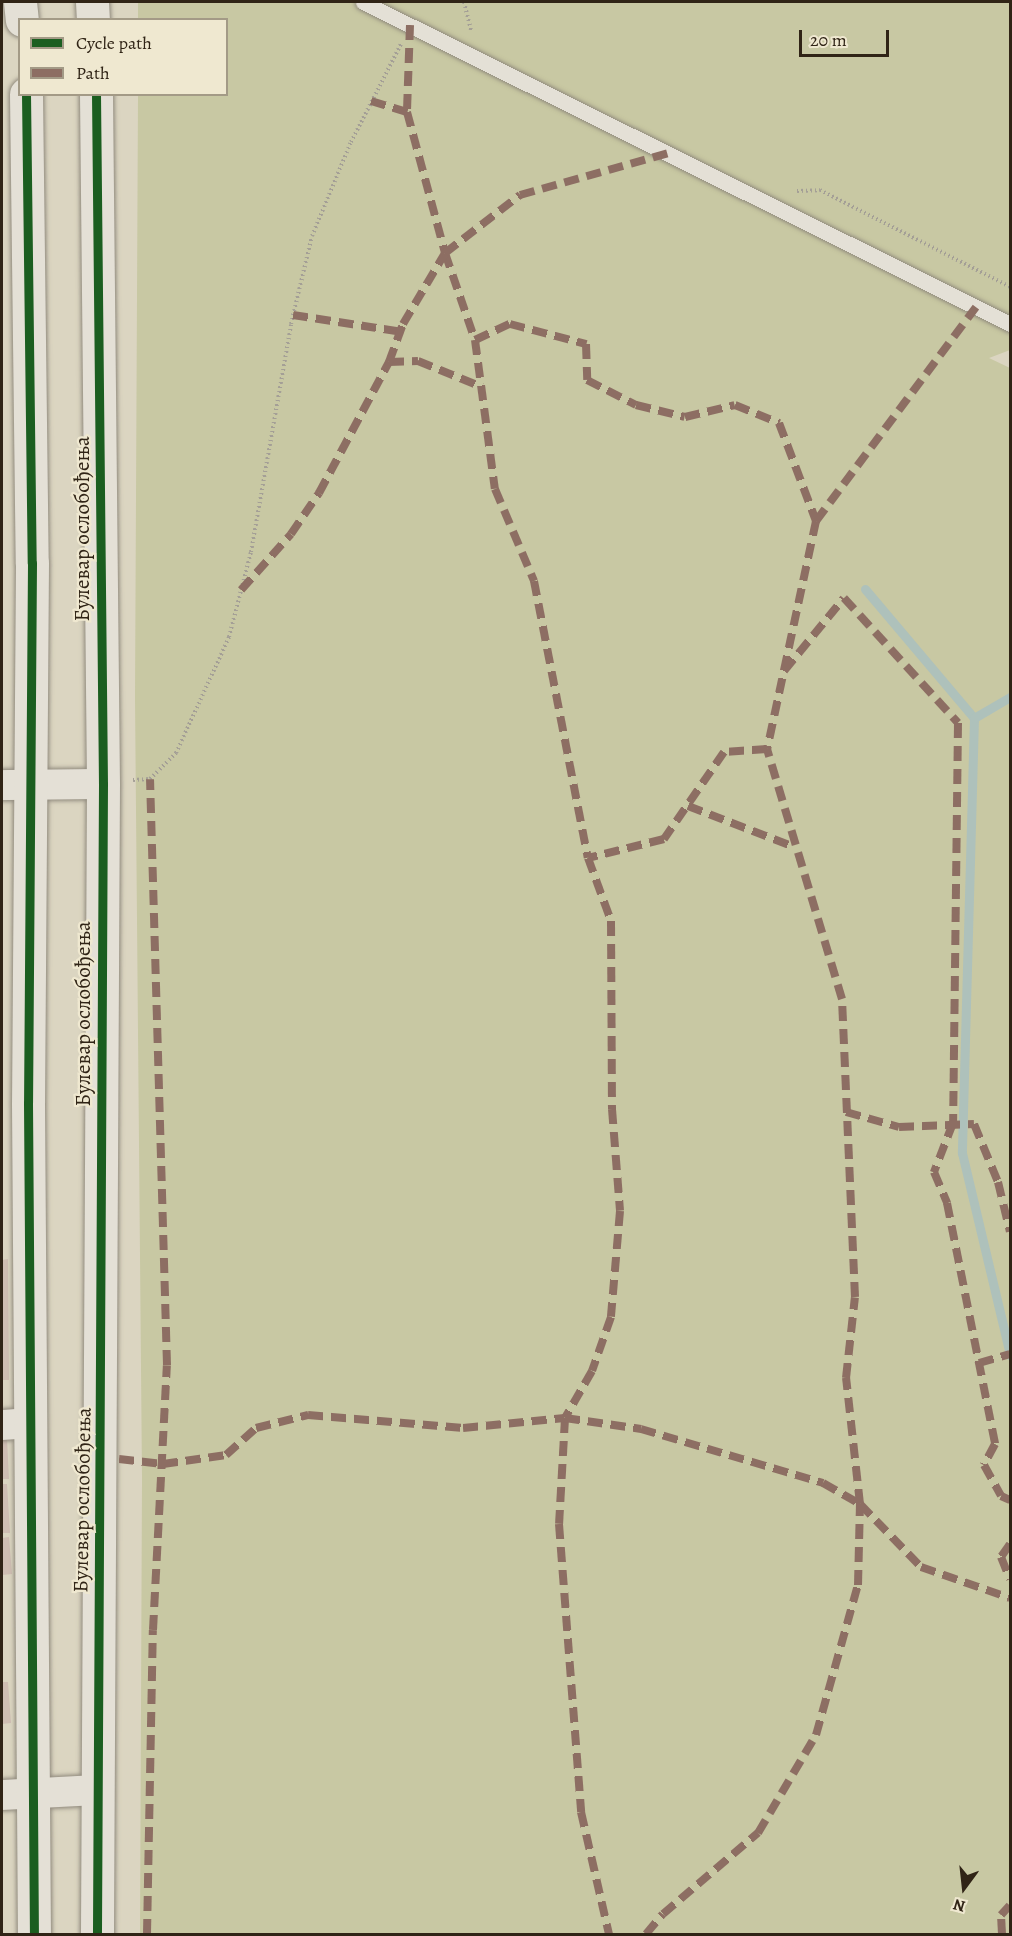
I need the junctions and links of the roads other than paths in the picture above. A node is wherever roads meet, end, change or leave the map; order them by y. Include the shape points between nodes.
1 (20, 2) edge
2 (92, 2) edge
3 (363, 2) edge
4 (22, 18) edge
5 (93, 18) edge
6 (26, 96) edge
7 (96, 96) edge
8 (1011, 324) edge
9 (116, 782) junction
10 (16, 785) edge
11 (16, 1424) edge
12 (96, 1790) junction
13 (35, 1792) junction
14 (2, 1795) edge
15 (34, 1935) edge
16 (97, 1935) edge

1 - 4 main road
2 - 5 main road
3 - 8 lane
6 - 10 main road
7 - 9 main road, Булевар ослобођења
9 - 10 street
9 - 12 main road, Булевар ослобођења
10 - 11 main road
11 - 13 main road
12 - 13 street
12 - 16 main road, Булевар ослобођења
13 - 14 street
13 - 15 main road

